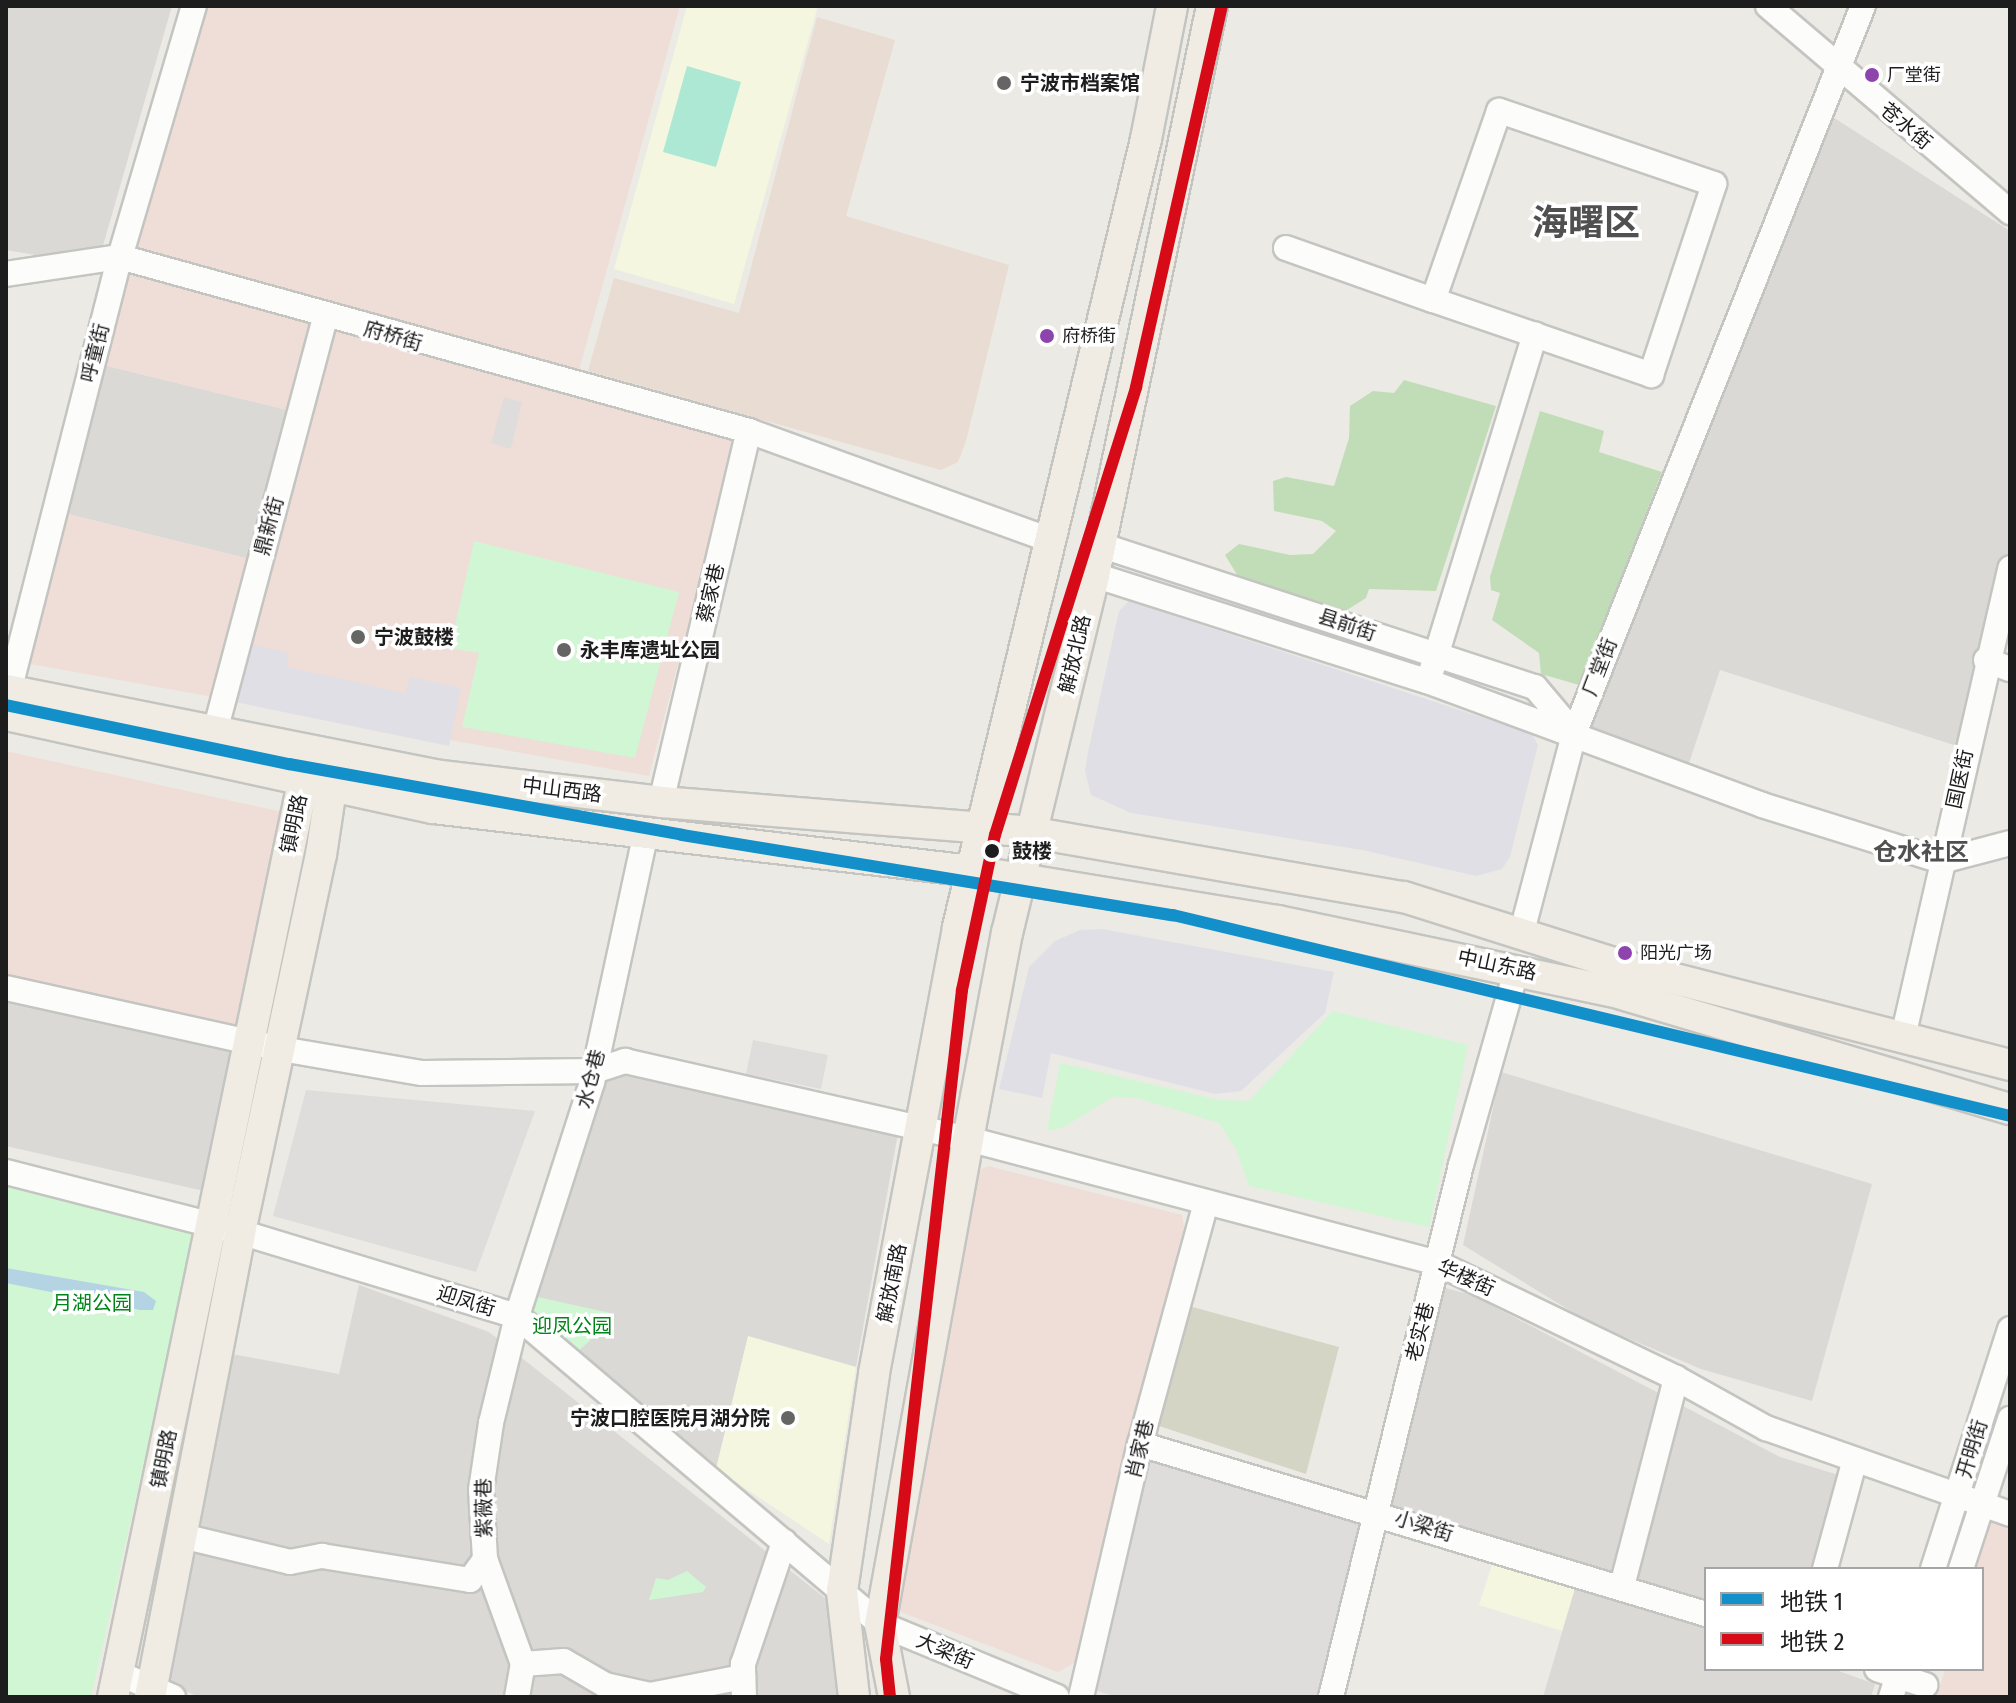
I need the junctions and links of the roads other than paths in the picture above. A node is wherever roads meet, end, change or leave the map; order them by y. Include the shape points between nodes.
1 (194, 6) edge
2 (1172, 6) edge
3 (1212, 6) edge
4 (1768, 6) edge
5 (1863, 6) edge
6 (1836, 68) junction
7 (2010, 212) edge
8 (1286, 248) dead end
9 (120, 257) junction
10 (6, 274) edge
11 (1433, 300) junction
12 (325, 317) junction
13 (1535, 335) junction
14 (749, 431) junction
15 (1050, 540) junction
16 (1100, 545) junction
17 (2010, 568) edge
18 (1094, 575) junction
19 (1437, 655) junction
20 (1986, 660) junction
21 (2010, 669) edge
22 (1427, 681) junction
23 (7, 700) edge
24 (1574, 734) junction
25 (214, 735) junction
26 (325, 756) junction
27 (317, 786) junction
28 (661, 802) junction
29 (982, 827) junction
30 (1030, 832) junction
31 (645, 836) junction
32 (2010, 843) edge
33 (1942, 861) junction
34 (972, 871) junction
35 (1019, 878) junction
36 (1521, 935) junction
37 (1517, 969) junction
38 (6, 988) edge
39 (1903, 1037) junction
40 (250, 1040) junction
41 (281, 1049) junction
42 (2010, 1065) edge
43 (594, 1071) junction
44 (2010, 1109) edge
45 (922, 1128) junction
46 (968, 1139) junction
47 (6, 1172) edge
48 (1206, 1203) junction
49 (226, 1229) junction
50 (1437, 1263) junction
51 (517, 1316) junction
52 (2010, 1329) edge
53 (1676, 1378) junction
54 (2010, 1419) edge
55 (1140, 1444) junction
56 (1854, 1463) junction
57 (1958, 1496) junction
58 (1981, 1505) junction
59 (1377, 1512) junction
60 (2010, 1514) edge
61 (182, 1536) junction
62 (784, 1542) junction
63 (485, 1559) junction
64 (1826, 1567) edge
65 (1934, 1567) edge
66 (1962, 1567) edge
67 (1622, 1586) junction
68 (842, 1591) junction
69 (1704, 1613) edge
70 (880, 1624) junction
71 (523, 1664) junction
72 (1891, 1678) edge
73 (1925, 1684) edge
74 (116, 1685) edge
75 (744, 1687) edge
76 (158, 1694) edge
77 (517, 1697) edge
78 (854, 1697) edge
79 (894, 1697) edge
80 (1057, 1697) edge
81 (1081, 1697) edge
82 (1331, 1697) edge

1 - 9 street, 呼童街
2 - 15 main road
3 - 16 main road, 解放北路
4 - 6 street, 苍水街
5 - 6 street, 厂堂街
6 - 7 street, 苍水街
6 - 24 street, 厂堂街
8 - 11 street
9 - 10 street, 府桥街
9 - 12 street, 府桥街
9 - 23 street, 呼童街
11 - 13 street
11 - 13 street via 1499,111 1714,184 1651,375
12 - 14 street, 府桥街
12 - 25 street, 鼎新街
13 - 19 street
14 - 15 street, 府桥街
14 - 28 street, 蔡家巷
15 - 29 main road
16 - 18 main road, 解放北路
16 - 19 street, 县前街
17 - 20 street, 国医街
18 - 22 street, 县前街
18 - 30 main road, 解放北路
19 - 22 street
19 - 24 street, 县前街 via 1535,687
20 - 21 street
20 - 33 street, 国医街
22 - 24 street, 县前街
23 - 25 main road, 中山西路
23 - 27 main road, 中山西路
24 - 33 street, 县前街 via 1762,805
24 - 36 street, 厂堂街
25 - 26 main road, 中山西路
26 - 27 main road, 镇明路
26 - 28 main road, 中山西路 via 441,776
27 - 31 main road, 中山西路 via 433,808
27 - 40 main road, 镇明路
27 - 41 main road, 镇明路
28 - 29 main road, 中山西路
29 - 30 main road, 中山东路
29 - 34 main road
30 - 35 main road, 解放北路
30 - 36 main road, 中山东路 via 1404,897
31 - 34 main road, 中山西路
31 - 43 street, 水仓巷
32 - 33 street
33 - 39 street, 国医街
34 - 35 main road, 中山东路
34 - 45 main road, 解放南路
35 - 37 main road, 中山东路
35 - 46 main road
36 - 39 main road, 中山东路
37 - 44 main road, 中山东路 via 1611,991
37 - 50 street, 老实巷
38 - 40 street, 华楼街
39 - 42 main road, 中山东路
40 - 41 street, 华楼街
40 - 49 main road, 镇明路
41 - 43 street, 华楼街 via 422,1073
41 - 49 main road, 镇明路
43 - 45 street, 华楼街 via 625,1061
43 - 51 street, 水仓巷
45 - 46 street, 华楼街
45 - 68 main road, 解放南路 via 874,1373
46 - 48 street, 华楼街
46 - 70 main road
47 - 49 street, 迎凤街
48 - 50 street, 华楼街
48 - 55 street, 肖家巷
49 - 51 street, 迎凤街
49 - 61 main road, 镇明路
49 - 74 main road, 镇明路
50 - 53 street, 华楼街
50 - 59 street, 老实巷
51 - 62 street, 迎凤街
51 - 63 street, 紫薇巷 via 481,1490
52 - 57 street, 开明街
53 - 56 street, 华楼街 via 1766,1428
53 - 67 street
54 - 58 street, 开明街
55 - 59 street, 小梁街
55 - 81 street, 肖家巷
56 - 57 street, 华楼街
56 - 64 street
57 - 58 street, 华楼街
57 - 65 street, 开明街
58 - 60 street, 华楼街
58 - 66 street, 开明街
59 - 67 street, 小梁街
59 - 82 street, 老实巷
61 - 63 street via 290,1562 322,1556 470,1580
61 - 76 main road, 镇明路
62 - 68 street, 迎凤街
62 - 75 street via 743,1664
63 - 71 street, 紫薇巷
67 - 69 street, 小梁街
68 - 70 street, 大梁街
68 - 78 main road, 解放南路
70 - 79 main road
70 - 80 street, 大梁街
71 - 75 street via 564,1661 605,1685 650,1695
71 - 77 street
72 - 73 street
74 - 76 street

